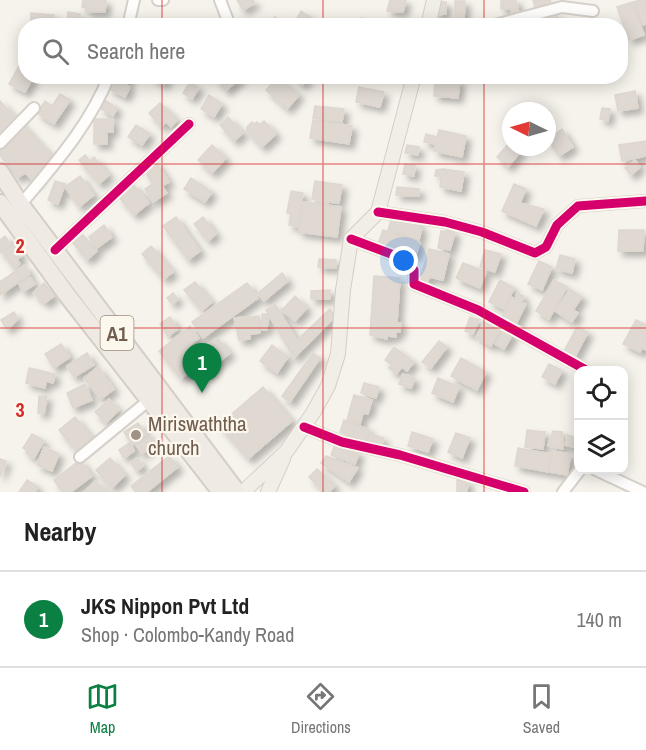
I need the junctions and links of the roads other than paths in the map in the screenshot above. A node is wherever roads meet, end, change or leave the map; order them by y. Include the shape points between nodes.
1 (134, 0) edge
2 (158, 0) edge
3 (163, 0) edge
4 (220, 0) edge
5 (434, 0) edge
6 (593, 11) dead end
7 (130, 18) edge
8 (227, 18) edge
9 (430, 18) edge
10 (521, 18) edge
11 (103, 84) edge
12 (412, 84) edge
13 (34, 108) dead end
14 (189, 124) dead end
15 (0, 143) edge
16 (0, 172) edge
17 (646, 201) edge
18 (0, 203) edge
19 (21, 205) junction
20 (378, 212) junction
21 (10, 218) junction
22 (351, 239) junction
23 (55, 250) junction
24 (579, 366) edge
25 (148, 401) junction
26 (304, 427) junction
27 (286, 452) junction
28 (80, 457) dead end
29 (577, 474) edge
30 (605, 474) edge
31 (221, 492) edge
32 (237, 492) edge
33 (243, 492) edge
34 (268, 492) edge
35 (524, 492) edge
36 (563, 492) edge
37 (643, 492) edge

1 - 7 street
2 - 3 street
4 - 8 street
5 - 9 main road
6 - 10 street via 562,7
11 - 19 street via 79,131
12 - 20 main road
13 - 15 street
14 - 23 street
16 - 19 highway, A1
17 - 20 street via 578,206 558,225 546,247 535,253 445,222
18 - 21 highway, A1
19 - 21 street
19 - 23 highway, A1
20 - 22 main road
21 - 25 highway, A1
22 - 24 street via 399,257 414,270 414,284 478,310
22 - 26 main road via 342,290 337,360 322,399
23 - 32 highway, A1
25 - 28 street
25 - 31 highway, A1
26 - 27 main road
26 - 35 street via 342,442
27 - 33 main road
27 - 34 main road
29 - 36 street
30 - 37 street

